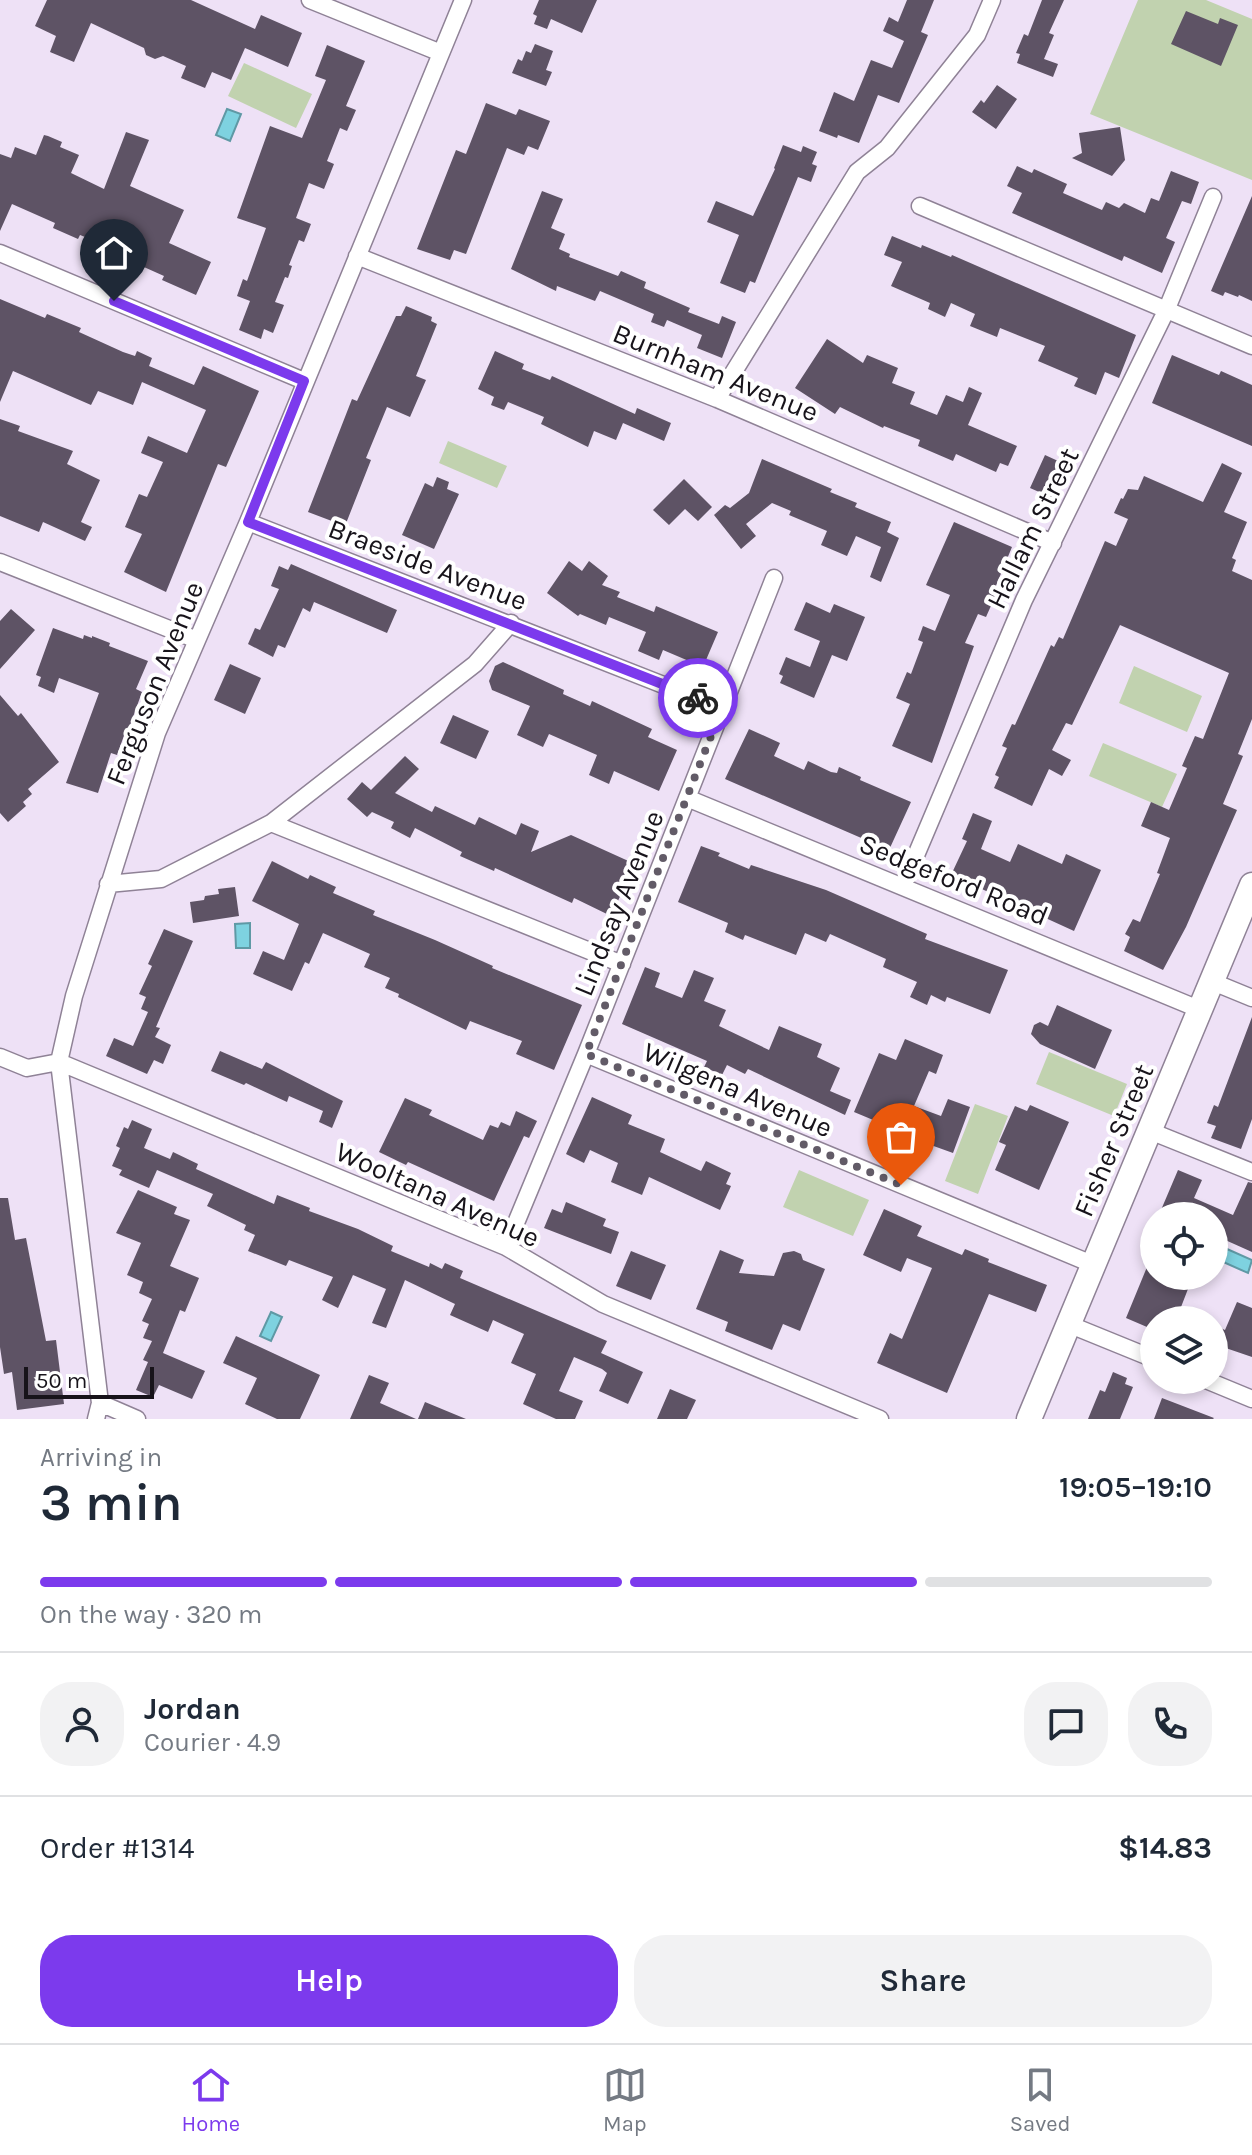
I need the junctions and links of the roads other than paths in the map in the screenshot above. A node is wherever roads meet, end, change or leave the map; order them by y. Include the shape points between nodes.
1 (310, 0) edge
2 (463, 0) edge
3 (992, 0) edge
4 (441, 53) junction
5 (1213, 197) dead end
6 (920, 206) dead end
7 (0, 253) edge
8 (357, 256) junction
9 (1166, 311) junction
10 (1252, 346) edge
11 (304, 381) junction
12 (717, 399) junction
13 (248, 522) junction
14 (1053, 543) junction
15 (0, 562) edge
16 (774, 578) dead end
17 (511, 623) junction
18 (197, 640) junction
19 (722, 708) junction
20 (687, 798) junction
21 (271, 823) junction
22 (108, 884) junction
23 (1252, 885) edge
24 (903, 886) junction
25 (622, 964) junction
26 (1213, 982) junction
27 (1252, 998) edge
28 (1201, 1010) junction
29 (586, 1054) junction
30 (0, 1057) edge
31 (59, 1062) junction
32 (1150, 1131) junction
33 (1252, 1172) edge
34 (506, 1247) junction
35 (1092, 1264) junction
36 (1068, 1324) junction
37 (1140, 1353) edge
38 (1228, 1389) edge
39 (1252, 1399) edge
40 (98, 1411) edge
41 (137, 1419) edge
42 (880, 1419) edge
43 (1029, 1419) edge

1 - 4 street
2 - 4 street, Ferguson Avenue
3 - 12 street via 977,35 887,148 857,172
4 - 8 street, Ferguson Avenue
5 - 9 street, Hallam Street
6 - 9 street
7 - 11 street
8 - 11 street, Ferguson Avenue
8 - 12 street, Burnham Avenue
9 - 10 street
9 - 14 street, Hallam Street
11 - 13 street, Ferguson Avenue
12 - 14 street, Burnham Avenue
13 - 17 street, Braeside Avenue
13 - 18 street, Ferguson Avenue
14 - 24 street, Hallam Street
15 - 18 street
16 - 19 street, Lindsay Avenue
17 - 19 street, Braeside Avenue
17 - 21 street via 475,664
18 - 22 street, Ferguson Avenue via 157,733
19 - 20 street, Lindsay Avenue
20 - 24 street, Sedgeford Road
20 - 25 street, Lindsay Avenue
21 - 22 street via 161,879
21 - 25 street
22 - 31 street, Ferguson Avenue
23 - 26 street, Fisher Street
24 - 28 street, Sedgeford Road
25 - 29 street, Lindsay Avenue
26 - 27 street
26 - 28 street, Fisher Street
28 - 32 street, Fisher Street
29 - 34 street, Lindsay Avenue
29 - 35 street, Wilgena Avenue
30 - 31 street via 27,1068
31 - 34 street, Wooltana Avenue
31 - 40 street, Ferguson Avenue
32 - 33 street
32 - 35 street, Fisher Street
34 - 42 street, Wooltana Avenue via 603,1304
35 - 36 street, Fisher Street
36 - 37 street
36 - 43 street, Fisher Street
38 - 39 street
40 - 41 street

